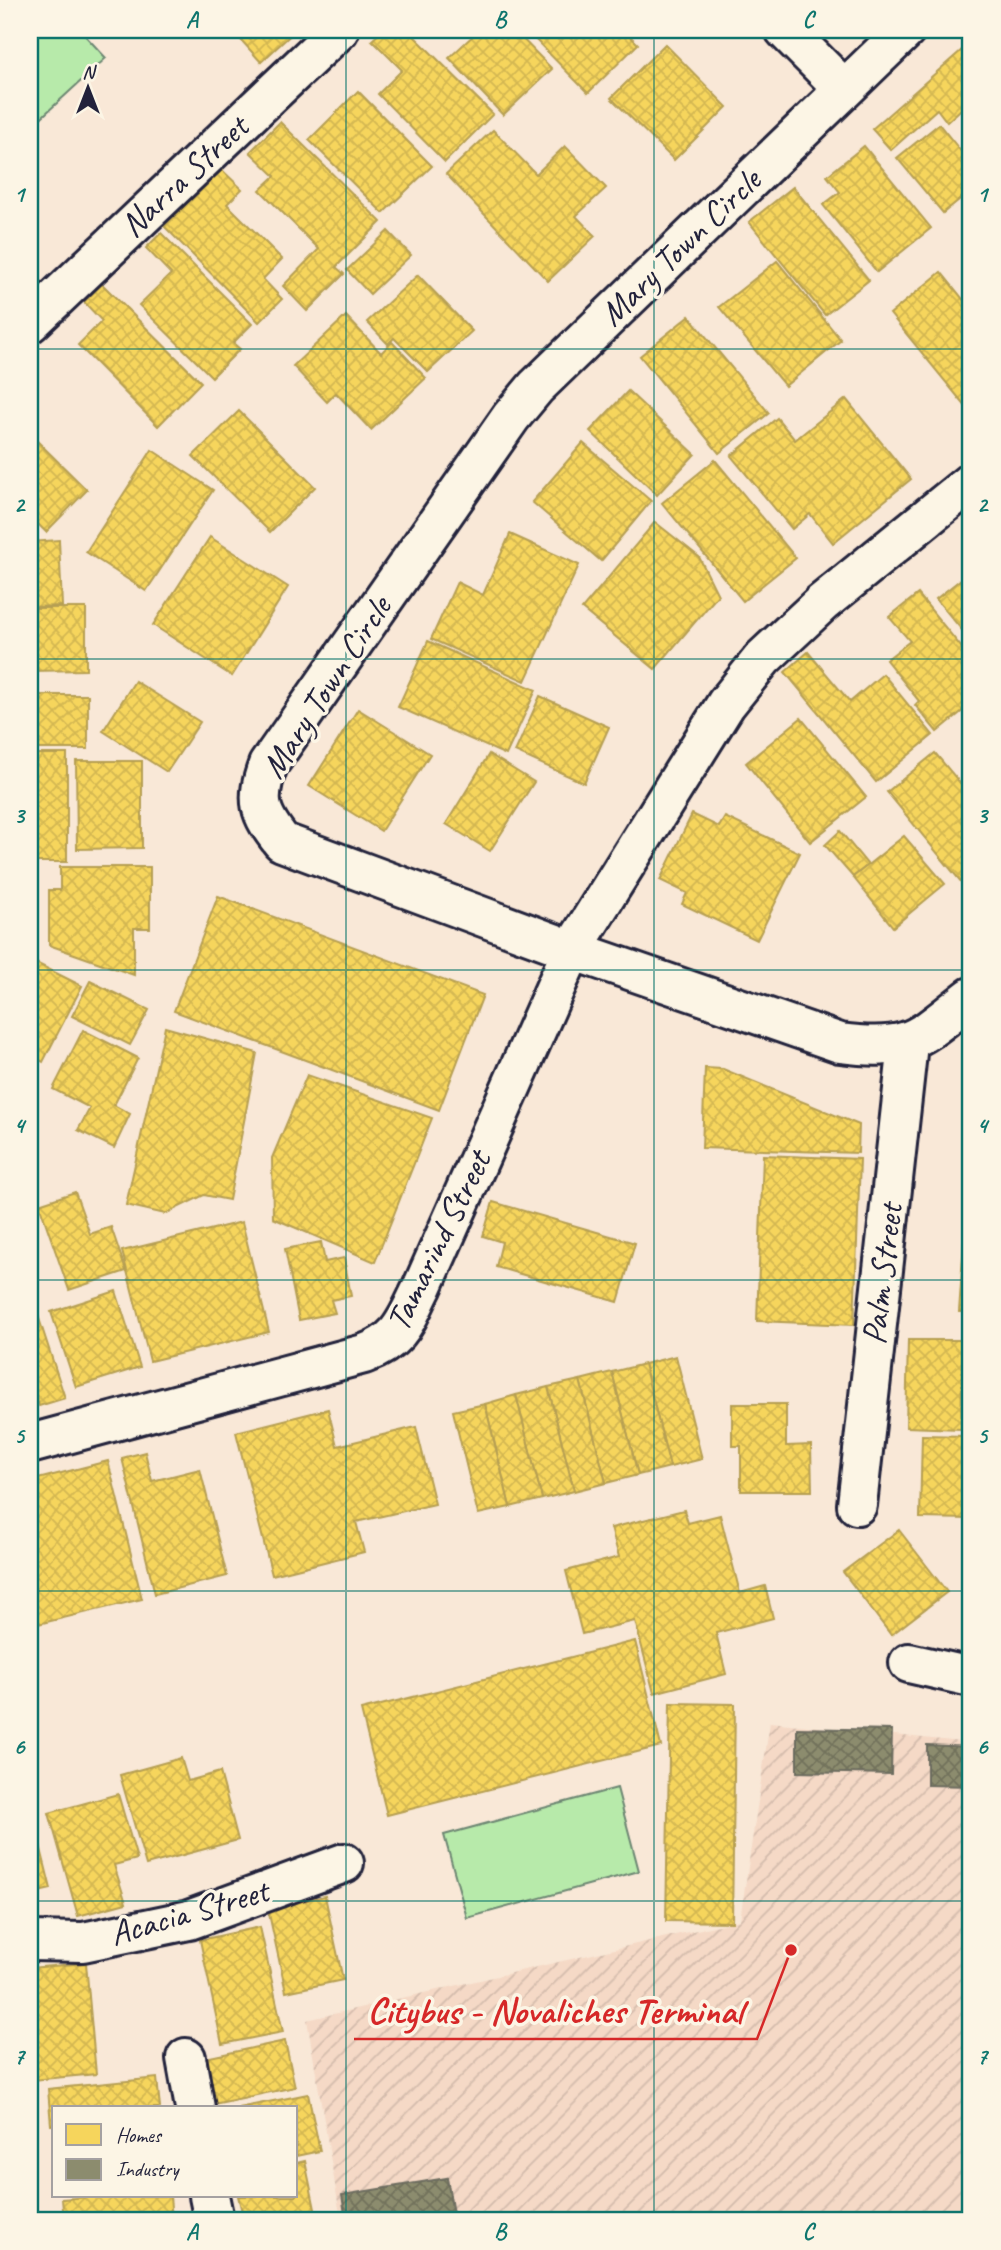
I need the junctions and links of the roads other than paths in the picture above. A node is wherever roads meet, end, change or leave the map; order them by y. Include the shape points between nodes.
1 (339, 30) edge
2 (785, 30) edge
3 (906, 30) edge
4 (844, 89) junction
5 (30, 323) edge
6 (971, 482) edge
7 (572, 950) junction
8 (971, 997) edge
9 (908, 1044) junction
10 (30, 1444) edge
11 (857, 1505) dead end
12 (909, 1663) dead end
13 (971, 1677) edge
14 (344, 1863) dead end
15 (30, 1941) edge
16 (186, 2058) dead end
17 (195, 2106) edge
18 (209, 2198) edge
19 (214, 2220) edge

1 - 5 street, Narra Street
2 - 4 street
3 - 4 street, Mary Town Circle
4 - 7 street, Mary Town Circle via 527,397 268,765 260,786 263,818 282,842
6 - 7 street, Tamarind Street via 822,603 763,658 726,704
7 - 9 street, Mary Town Circle via 840,1043 879,1048
7 - 10 street, Tamarind Street via 422,1288 387,1345
8 - 9 street
9 - 11 street, Palm Street
12 - 13 street
14 - 15 street, Acacia Street via 189,1920 83,1942
16 - 17 street
18 - 19 street

